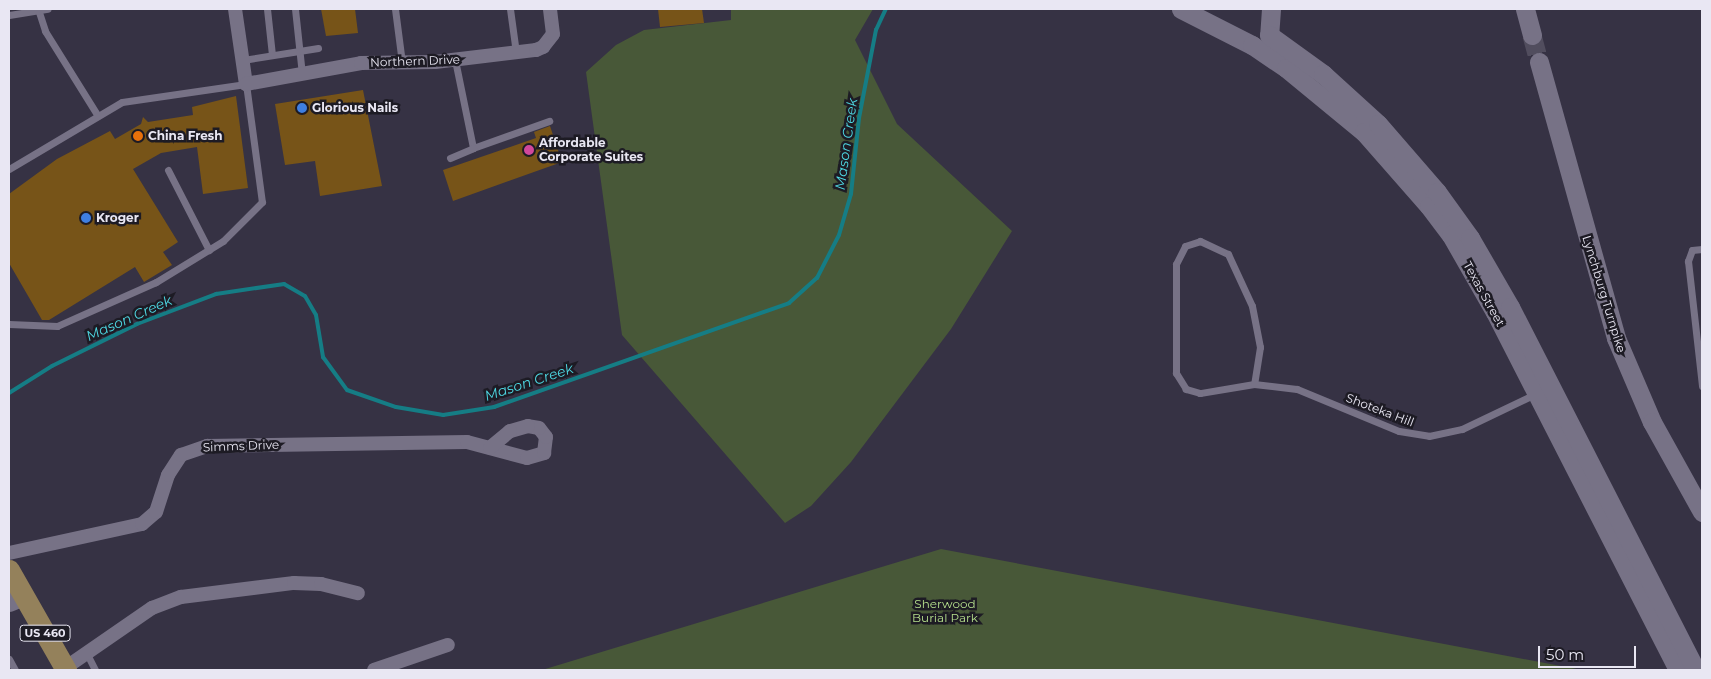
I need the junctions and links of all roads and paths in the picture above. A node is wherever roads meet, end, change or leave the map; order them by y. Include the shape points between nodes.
1 (48, 9) edge
2 (235, 9) edge
3 (266, 9) edge
4 (295, 9) edge
5 (395, 9) edge
6 (510, 9) edge
7 (550, 9) edge
8 (1181, 9) edge
9 (1271, 9) edge
10 (1525, 9) edge
11 (38, 10) edge
12 (9, 16) edge
13 (1532, 35) tunnel mouth
14 (318, 48) dead end
15 (299, 51) junction
16 (516, 52) junction
17 (272, 55) junction
18 (243, 60) junction
19 (455, 60) junction
20 (1540, 62) tunnel mouth
21 (402, 64) junction
22 (302, 74) junction
23 (246, 84) junction
24 (98, 116) junction
25 (549, 121) dead end
26 (473, 148) junction
27 (450, 158) dead end
28 (9, 169) edge
29 (168, 170) dead end
30 (1702, 249) edge
31 (209, 250) junction
32 (1702, 312) edge
33 (1693, 313) junction
34 (9, 324) edge
35 (1254, 384) junction
36 (1702, 386) edge
37 (1544, 390) junction
38 (490, 448) dead end
39 (1702, 512) edge
40 (9, 553) edge
41 (9, 570) edge
42 (358, 593) dead end
43 (16, 599) edge
44 (448, 645) dead end
45 (1702, 647) edge
46 (87, 654) junction
47 (9, 660) edge
48 (1693, 668) edge
49 (66, 669) edge
50 (15, 670) edge
51 (95, 670) edge
52 (374, 670) edge

1 - 11 lane
2 - 18 street
3 - 17 lane
4 - 15 lane
5 - 21 lane
6 - 16 lane
7 - 16 street, Northern Drive via 553,34 549,42 536,50
8 - 37 main road, Texas Street via 1252,45 1286,68 1389,158 1451,236
9 - 37 main road, Texas Street via 1269,35 1353,100 1438,192 1487,266
10 - 13 main road
11 - 12 lane
11 - 24 lane via 45,31
14 - 15 lane
15 - 17 lane
15 - 22 lane
16 - 19 street, Northern Drive
17 - 18 lane
18 - 23 street
19 - 21 street, Northern Drive
19 - 26 lane
20 - 39 main road, Lynchburg Turnpike via 1616,338 1652,422
21 - 22 street, Northern Drive via 361,63
22 - 23 street, Northern Drive
23 - 24 lane via 122,102
23 - 31 lane via 262,202
24 - 28 lane
25 - 26 lane
26 - 27 lane
29 - 31 lane
30 - 33 lane via 1692,250 1688,261
31 - 34 lane via 156,282 57,326
32 - 33 lane
33 - 36 lane
35 - 35 lane, Shoteka Hill via 1260,347 1257,324 1236,267 1218,247 1200,241 1191,242 1185,246 1176,264 1176,372 1180,382 1200,393
35 - 37 lane, Shoteka Hill via 1297,389 1400,431 1429,436 1462,428
37 - 48 main road, Texas Street
38 - 40 street, Simms Drive via 466,442 207,446 181,456 175,462 156,512 142,524
41 - 43 main road, US 460
42 - 46 street via 321,584 294,583 181,597 152,608
43 - 49 main road, US 460
44 - 52 street
45 - 48 main road
46 - 49 street
46 - 51 lane
47 - 50 lane

